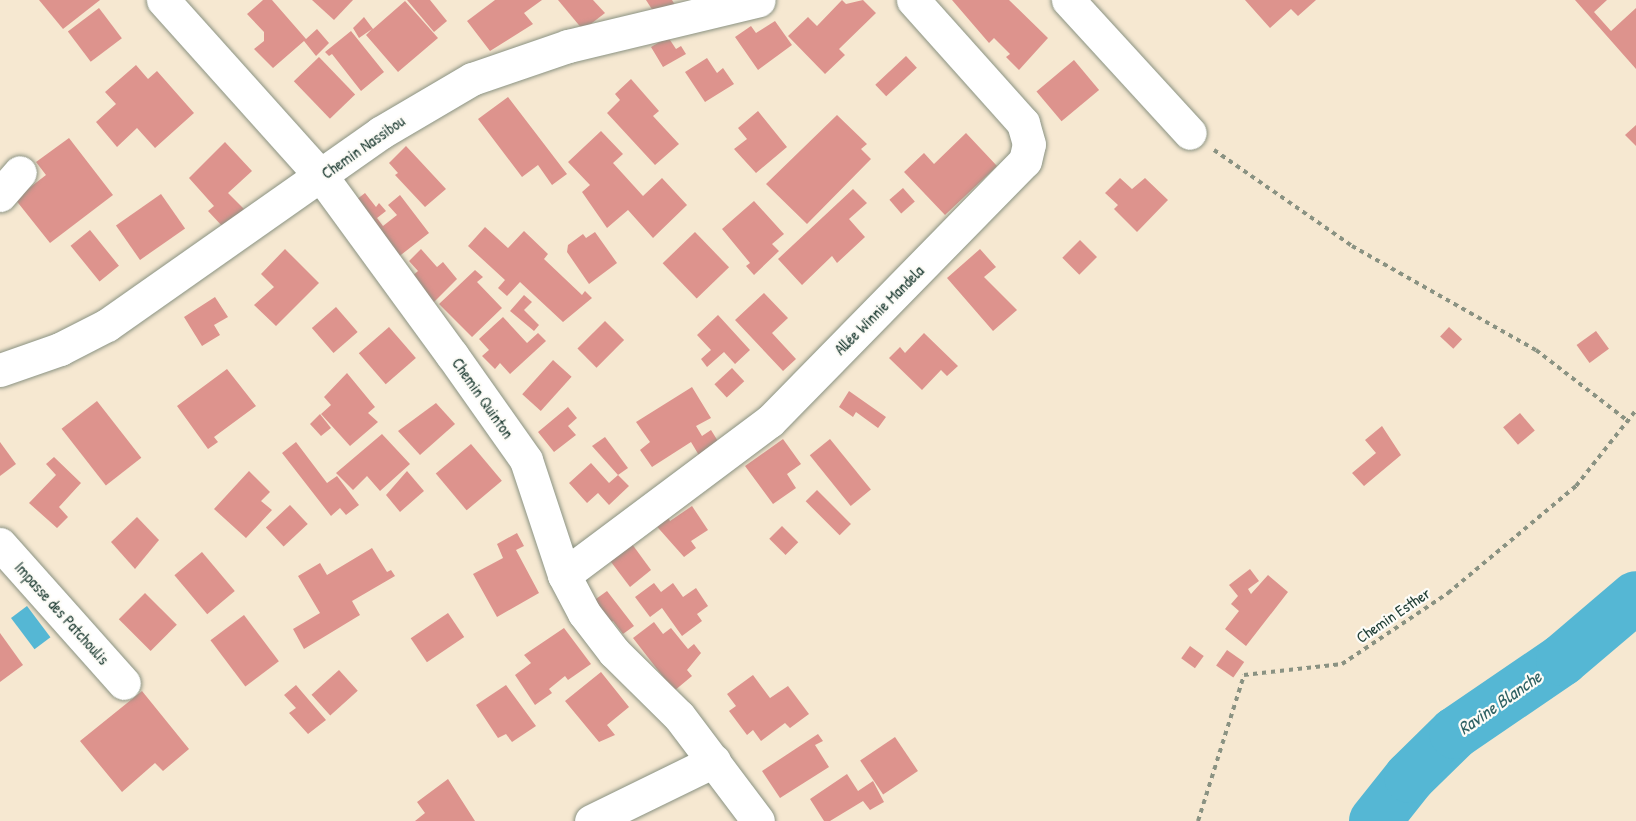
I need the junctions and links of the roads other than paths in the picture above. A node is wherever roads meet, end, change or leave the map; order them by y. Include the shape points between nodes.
1 (163, 0) edge
2 (759, 0) edge
3 (913, 0) edge
4 (1068, 0) edge
5 (1190, 133) road end
6 (322, 177) junction
7 (0, 369) edge
8 (0, 544) edge
9 (564, 575) junction
10 (124, 683) dead end
11 (714, 761) junction
12 (591, 821) edge
13 (758, 821) edge

1 - 6 street, Chemin Quinton
2 - 6 street, Chemin Nassibou via 508,64 439,96 380,133
3 - 9 street, Allée Winnie Mandela via 1023,123 1029,144 1025,160 770,421
4 - 5 street
6 - 7 street, Chemin Nassibou via 107,325 60,349
6 - 9 street, Chemin Quinton via 526,460
8 - 10 street, Impasse des Patchoulis
9 - 11 street, Chemin Quinton via 584,613 614,652 679,716
11 - 12 street
11 - 13 street, Chemin Quinton

